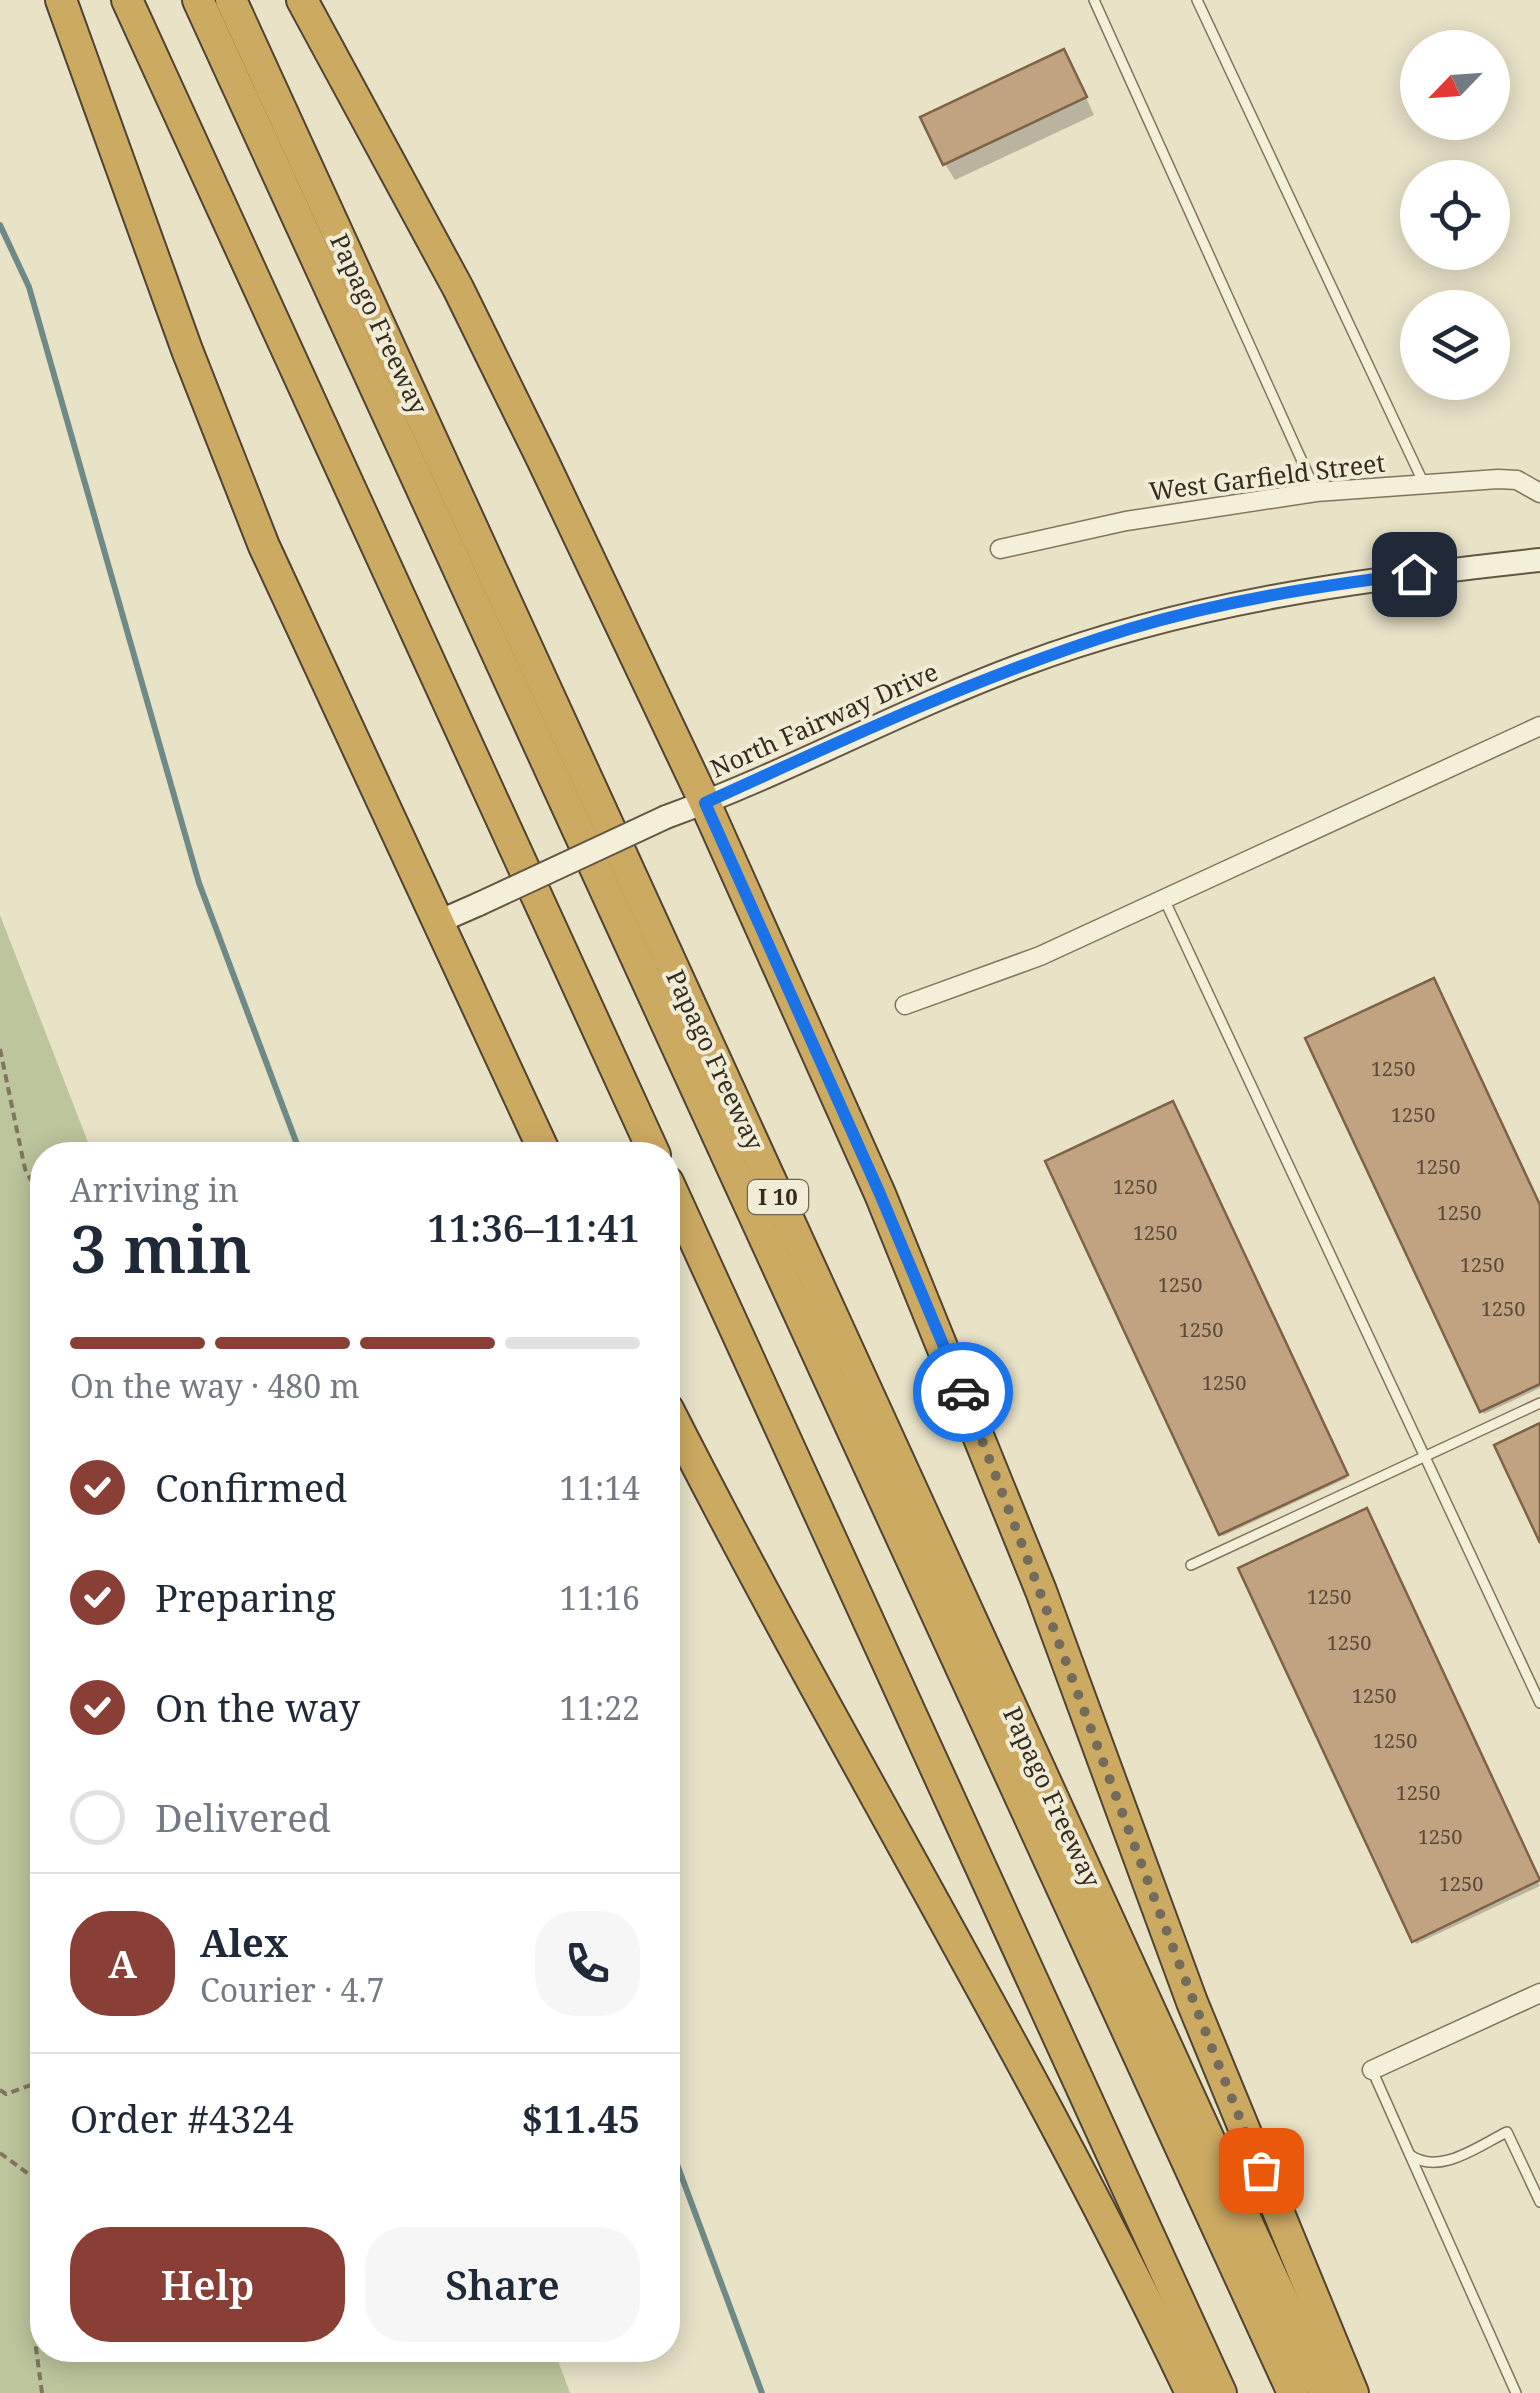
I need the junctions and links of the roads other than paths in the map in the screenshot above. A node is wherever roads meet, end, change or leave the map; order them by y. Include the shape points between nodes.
1 (60, 0) edge
2 (127, 0) edge
3 (198, 0) edge
4 (231, 0) edge
5 (302, 0) edge
6 (1094, 0) edge
7 (1197, 0) edge
8 (1424, 484) junction
9 (1316, 492) junction
10 (1540, 493) edge
11 (1000, 549) dead end
12 (1540, 560) edge
13 (1540, 726) edge
14 (705, 803) junction
15 (1165, 901) junction
16 (438, 922) junction
17 (904, 1005) dead end
18 (540, 1142) edge
19 (649, 1142) edge
20 (680, 1208) edge
21 (1540, 1402) edge
22 (680, 1432) edge
23 (1425, 1457) junction
24 (1192, 1565) dead end
25 (1540, 1703) edge
26 (1540, 1993) edge
27 (1372, 2070) joint
28 (1407, 2153) junction
29 (1540, 2202) edge
30 (1191, 2393) edge
31 (1222, 2393) edge
32 (1293, 2393) edge
33 (1326, 2393) edge
34 (1353, 2393) edge
35 (1516, 2393) edge

1 - 16 highway via 264,546
2 - 19 highway
3 - 32 highway
4 - 33 highway, Papago Freeway / I 10
5 - 14 highway via 458,288
6 - 9 lane
7 - 8 lane
8 - 9 street, West Garfield Street
8 - 10 street, West Garfield Street via 1516,480
9 - 11 street, West Garfield Street via 1126,521
12 - 14 street, North Fairway Drive via 1344,582 1131,629 913,708
13 - 15 street
14 - 16 street, North Fairway Drive, bridge
14 - 34 highway via 963,1392 1192,2002
15 - 17 street
15 - 23 lane
16 - 18 highway
20 - 31 highway
21 - 23 lane
22 - 30 highway via 1043,2099
23 - 24 lane
23 - 25 lane
26 - 27 street
27 - 28 lane
28 - 29 lane via 1436,2165 1508,2132
28 - 35 lane

